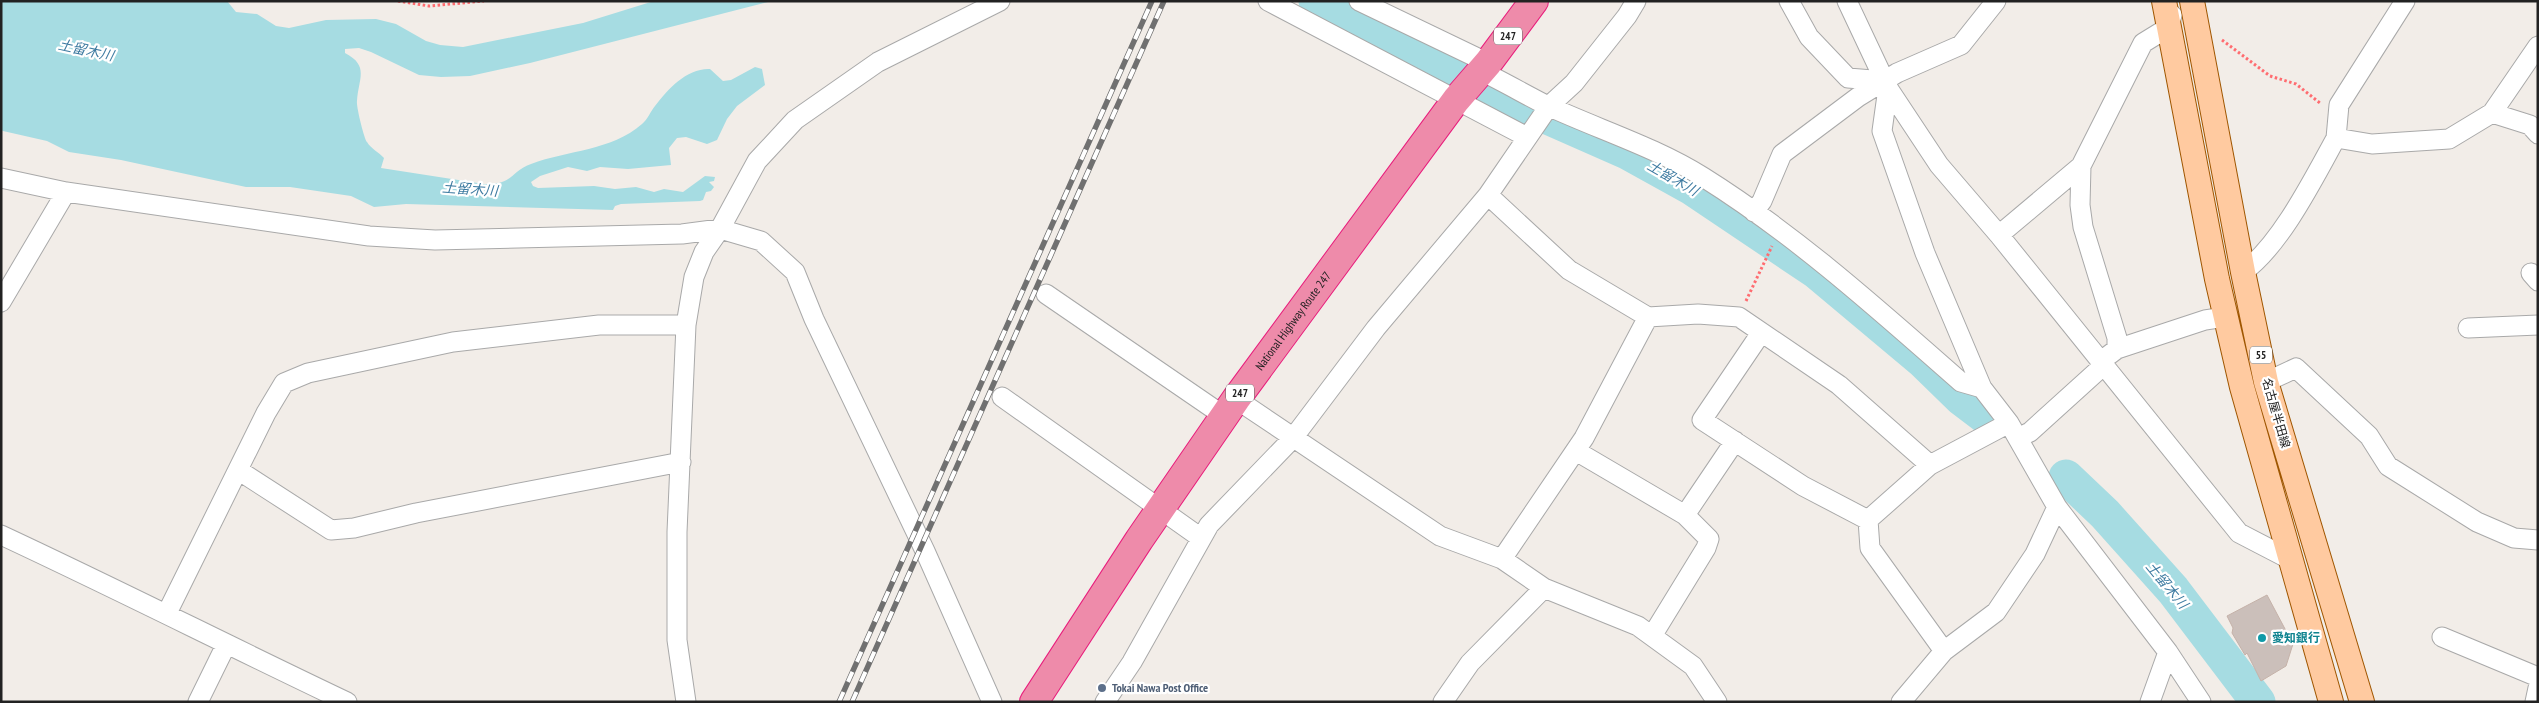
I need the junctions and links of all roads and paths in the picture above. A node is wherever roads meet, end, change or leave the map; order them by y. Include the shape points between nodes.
1 (398, 1) edge
2 (484, 1) edge
3 (1000, 1) edge
4 (1268, 1) edge
5 (1359, 1) edge
6 (1534, 1) edge
7 (1636, 1) edge
8 (1789, 1) edge
9 (1847, 1) edge
10 (1996, 1) edge
11 (2164, 1) edge
12 (2175, 1) edge
13 (2192, 1) edge
14 (2405, 1) edge
15 (2169, 27) junction
16 (2218, 38) dead end
17 (2538, 46) edge
18 (1485, 67) junction
19 (1886, 85) junction
20 (1459, 97) junction
21 (1549, 106) junction
22 (2338, 112) junction
23 (2492, 113) junction
24 (2538, 134) edge
25 (1529, 135) junction
26 (2336, 138) junction
27 (2082, 166) junction
28 (1, 178) edge
29 (66, 192) junction
30 (1488, 195) junction
31 (1754, 212) junction
32 (720, 229) junction
33 (1999, 236) junction
34 (1767, 252) dead end
35 (2243, 272) junction
36 (1046, 294) dead end
37 (1, 302) edge
38 (1648, 317) junction
39 (1739, 317) junction
40 (2226, 317) junction
41 (686, 325) junction
42 (2538, 325) edge
43 (2468, 328) dead end
44 (1761, 333) junction
45 (2118, 349) junction
46 (2103, 363) junction
47 (2266, 382) junction
48 (1982, 388) junction
49 (1002, 397) dead end
50 (1230, 407) junction
51 (2014, 430) junction
52 (1293, 438) junction
53 (1735, 442) junction
54 (1576, 451) junction
55 (681, 462) junction
56 (1930, 465) junction
57 (238, 470) junction
58 (2057, 507) junction
59 (1160, 510) junction
60 (1685, 515) junction
61 (1868, 520) junction
62 (1, 535) edge
63 (1201, 538) junction
64 (2538, 540) edge
65 (1502, 559) junction
66 (2291, 560) junction
67 (1544, 588) junction
68 (167, 613) junction
69 (1652, 636) junction
70 (2442, 636) dead end
71 (226, 645) junction
72 (1944, 651) junction
73 (2168, 652) junction
74 (2538, 677) edge
75 (2538, 688) edge
76 (198, 702) edge
77 (347, 702) edge
78 (686, 702) edge
79 (992, 702) edge
80 (1034, 702) edge
81 (1105, 702) edge
82 (1443, 702) edge
83 (1717, 702) edge
84 (1902, 702) edge
85 (2150, 702) edge
86 (2201, 702) edge
87 (2331, 702) edge
88 (2362, 702) edge
89 (2535, 702) edge

1 - 2 path via 429,6
3 - 32 street via 878,62 795,120 757,162
4 - 20 street
5 - 18 street
6 - 18 highway, National Highway Route 247 / 247
7 - 21 street via 1574,83
8 - 19 street via 1809,37 1848,78
9 - 19 street
10 - 19 street via 1961,45
11 - 15 main road, 名古屋半田線 / 55
12 - 15 street
13 - 35 main road, 名古屋半田線 / 55
14 - 22 street via 2339,105
15 - 27 street via 2143,43
15 - 40 main road, 名古屋半田線 / 55
16 - 22 path via 2270,76 2296,84 2329,110
17 - 23 street
18 - 20 highway, National Highway Route 247 / 247
18 - 21 street
19 - 31 street via 1858,97 1782,154
19 - 33 street via 1939,165
19 - 48 street via 1882,131 1925,253
20 - 25 street
20 - 50 highway, National Highway Route 247 / 247
21 - 25 street
21 - 31 street via 1631,140 1684,167
22 - 26 street
23 - 24 street via 2530,125
23 - 26 street via 2449,139 2372,144
25 - 30 street
26 - 35 street via 2304,196 2256,263
27 - 33 street
27 - 45 street via 2080,205 2083,227 2118,338
28 - 29 street
29 - 32 street via 369,236 435,240 682,234
29 - 37 street
30 - 38 street via 1569,270
30 - 52 street via 1376,328
31 - 48 street via 1824,264 1961,382
32 - 41 street via 704,252 694,277
32 - 79 street via 761,241 795,272
33 - 46 street
34 - 39 path
35 - 47 main road, 名古屋半田線 / 55
36 - 50 street
38 - 39 street via 1698,314
38 - 54 street
39 - 44 street
40 - 45 street via 2205,320
40 - 66 main road, 名古屋半田線 / 55 via 2242,387
41 - 55 street
41 - 57 street via 599,325 454,342 308,373 284,383
42 - 43 street
44 - 53 street via 1702,420
44 - 56 street via 1839,385
45 - 46 street
46 - 51 street via 2030,432
46 - 66 street via 2240,533
47 - 64 street via 2296,368 2369,436 2388,466 2477,522 2514,538
47 - 88 main road, 名古屋半田線 / 55
48 - 51 street
49 - 59 street
50 - 52 street
50 - 59 highway, National Highway Route 247 / 247
51 - 56 street
51 - 58 street
52 - 63 street via 1209,525
52 - 65 street via 1440,536
53 - 60 street
53 - 61 street via 1803,486
54 - 60 street
54 - 65 street
55 - 57 street via 331,530
55 - 78 street via 677,640
56 - 61 street
57 - 68 street
58 - 72 street via 2035,554 1996,612
58 - 73 street
59 - 63 street
59 - 80 highway, National Highway Route 247 / 247
60 - 69 street via 1709,539
61 - 72 street via 1870,548
62 - 68 street
63 - 81 street via 1132,662
65 - 67 street
66 - 87 main road, 名古屋半田線 / 55
67 - 69 street via 1638,626
67 - 82 street via 1470,663
68 - 71 street
69 - 83 street via 1693,666
70 - 74 street
71 - 76 street
71 - 77 street
72 - 84 street
73 - 85 street
73 - 86 street
75 - 89 street

